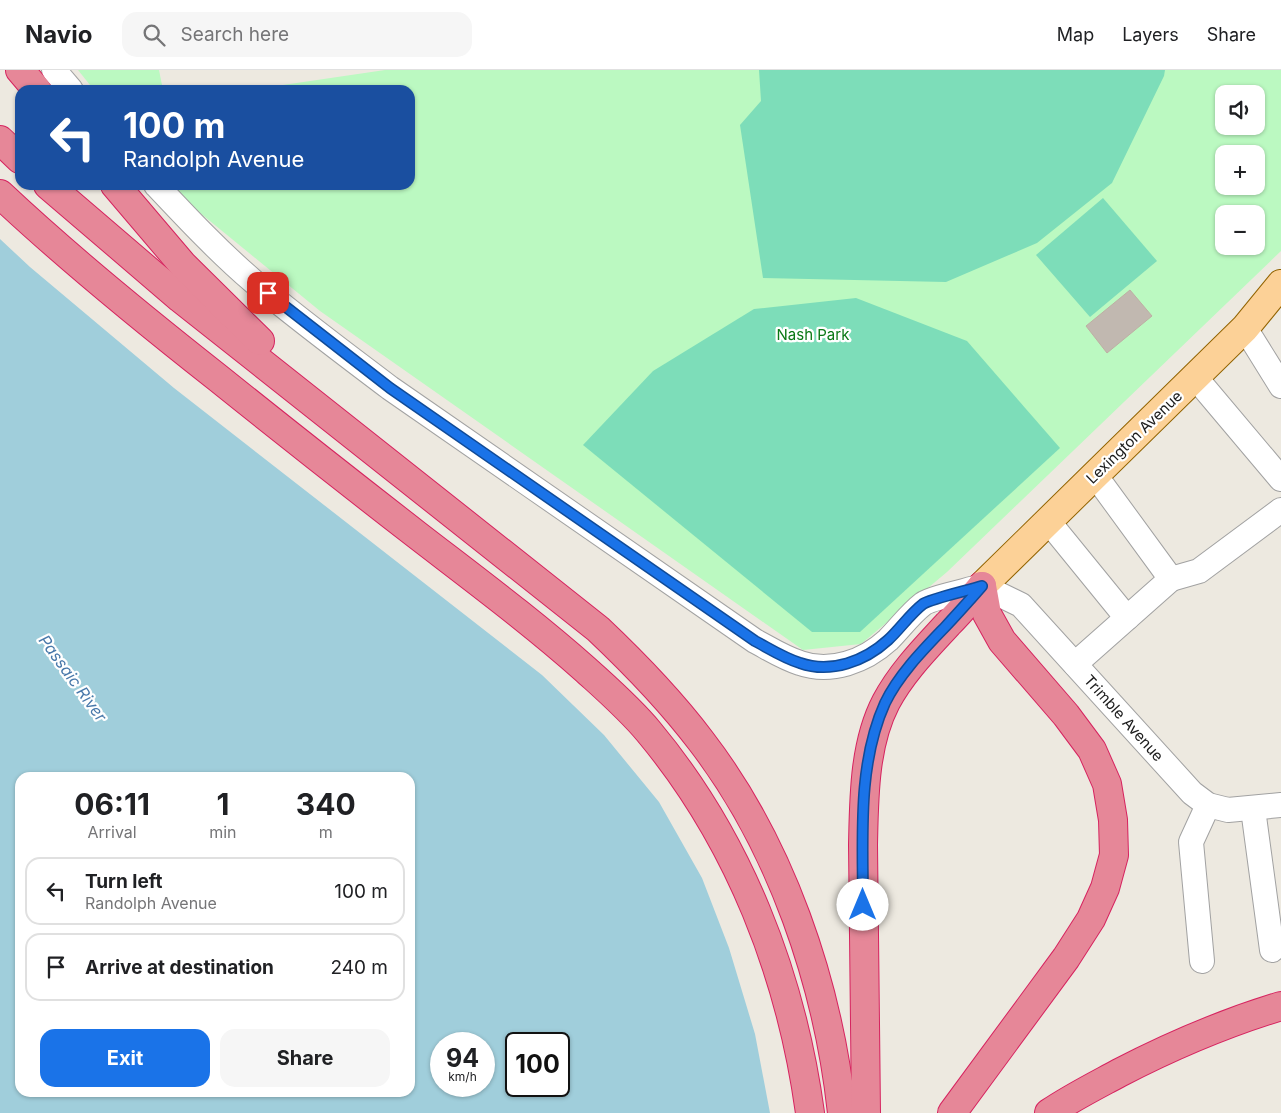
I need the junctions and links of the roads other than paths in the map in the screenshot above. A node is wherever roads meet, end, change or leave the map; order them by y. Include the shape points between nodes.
1 (20, 70) edge
2 (54, 70) edge
3 (33, 85) edge
4 (67, 85) edge
5 (0, 140) edge
6 (15, 154) edge
7 (54, 190) edge
8 (120, 190) edge
9 (161, 190) edge
10 (0, 194) edge
11 (1281, 284) edge
12 (1245, 328) junction
13 (1195, 377) junction
14 (1281, 386) edge
15 (1095, 475) junction
16 (1281, 479) edge
17 (1281, 510) edge
18 (1048, 521) junction
19 (1171, 579) junction
20 (982, 586) junction
21 (547, 588) junction
22 (1127, 618) junction
23 (1075, 664) junction
24 (1208, 805) junction
25 (1281, 805) edge
26 (1253, 808) junction
27 (1272, 950) dead end
28 (1202, 961) dead end
29 (1281, 1006) edge
30 (955, 1110) edge
31 (810, 1113) edge
32 (842, 1113) edge
33 (866, 1113) edge
34 (1049, 1113) edge

1 - 3 highway
2 - 4 street
5 - 6 highway
7 - 21 highway via 180,298
8 - 21 highway via 183,265 260,342
9 - 20 street via 253,281 342,352 780,656 802,664 825,667 848,664 868,656 887,641 924,603
10 - 31 highway via 155,328 527,620 617,698 648,730 718,830 754,904 794,1028
11 - 12 main road, Lexington Avenue
12 - 13 main road, Lexington Avenue
12 - 14 street
13 - 15 main road, Lexington Avenue
13 - 16 street
15 - 18 main road, Lexington Avenue
15 - 19 street
17 - 19 street via 1199,571
18 - 20 main road, Lexington Avenue
18 - 22 street
19 - 22 street
20 - 23 street, Trimble Avenue via 1021,605
20 - 30 highway via 987,614 1002,641 1092,750 1107,784 1114,855 1105,888 1066,958
20 - 33 highway via 903,675 886,702 874,735 864,803 863,845
21 - 32 highway via 643,672 702,741 747,811 768,851 802,935 826,1020
22 - 23 street
23 - 24 street, Trimble Avenue via 1192,793
24 - 26 street, Trimble Avenue via 1228,810
24 - 28 street via 1191,842
25 - 26 street, Trimble Avenue
26 - 27 street
29 - 34 highway via 1235,1020 1151,1056

